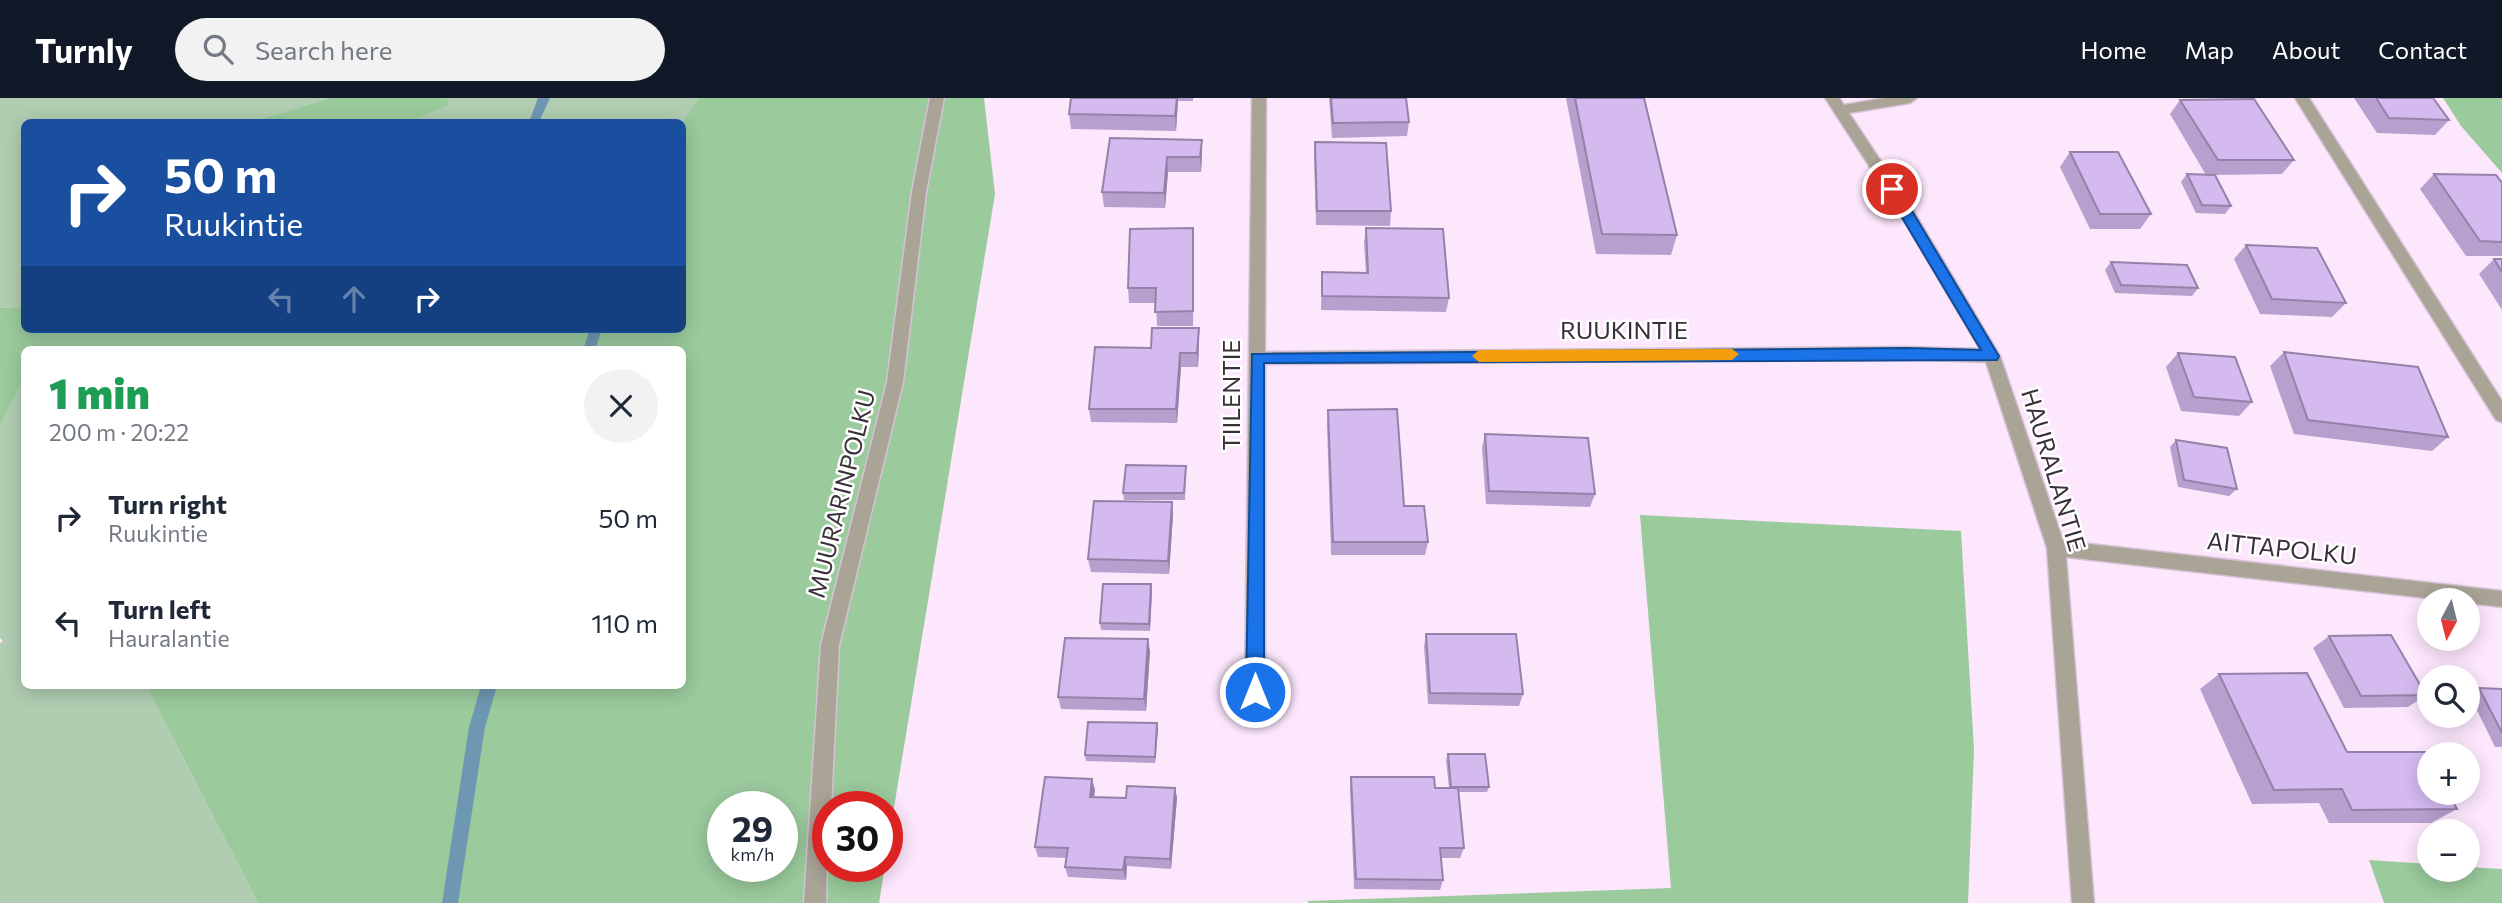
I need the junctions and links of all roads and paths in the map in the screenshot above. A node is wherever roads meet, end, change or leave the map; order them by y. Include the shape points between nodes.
1 (937, 98) edge
2 (1259, 98) edge
3 (1910, 98) edge
4 (2302, 98) edge
5 (1836, 104) edge
6 (1992, 356) junction
7 (1257, 358) junction
8 (2502, 415) edge
9 (2056, 548) junction
10 (2502, 599) edge
11 (1255, 692) dead end
12 (815, 903) edge
13 (2083, 903) edge

1 - 12 street, MUURARINPOLKU via 919,192 895,382 830,645
2 - 7 street, TIILENTIE
3 - 5 street
4 - 8 street
5 - 6 street, HAURALANTIE
6 - 7 street, RUUKINTIE
6 - 9 street, HAURALANTIE
7 - 11 street, TIILENTIE
9 - 10 street, AITTAPOLKU
9 - 13 street, HAURALANTIE

